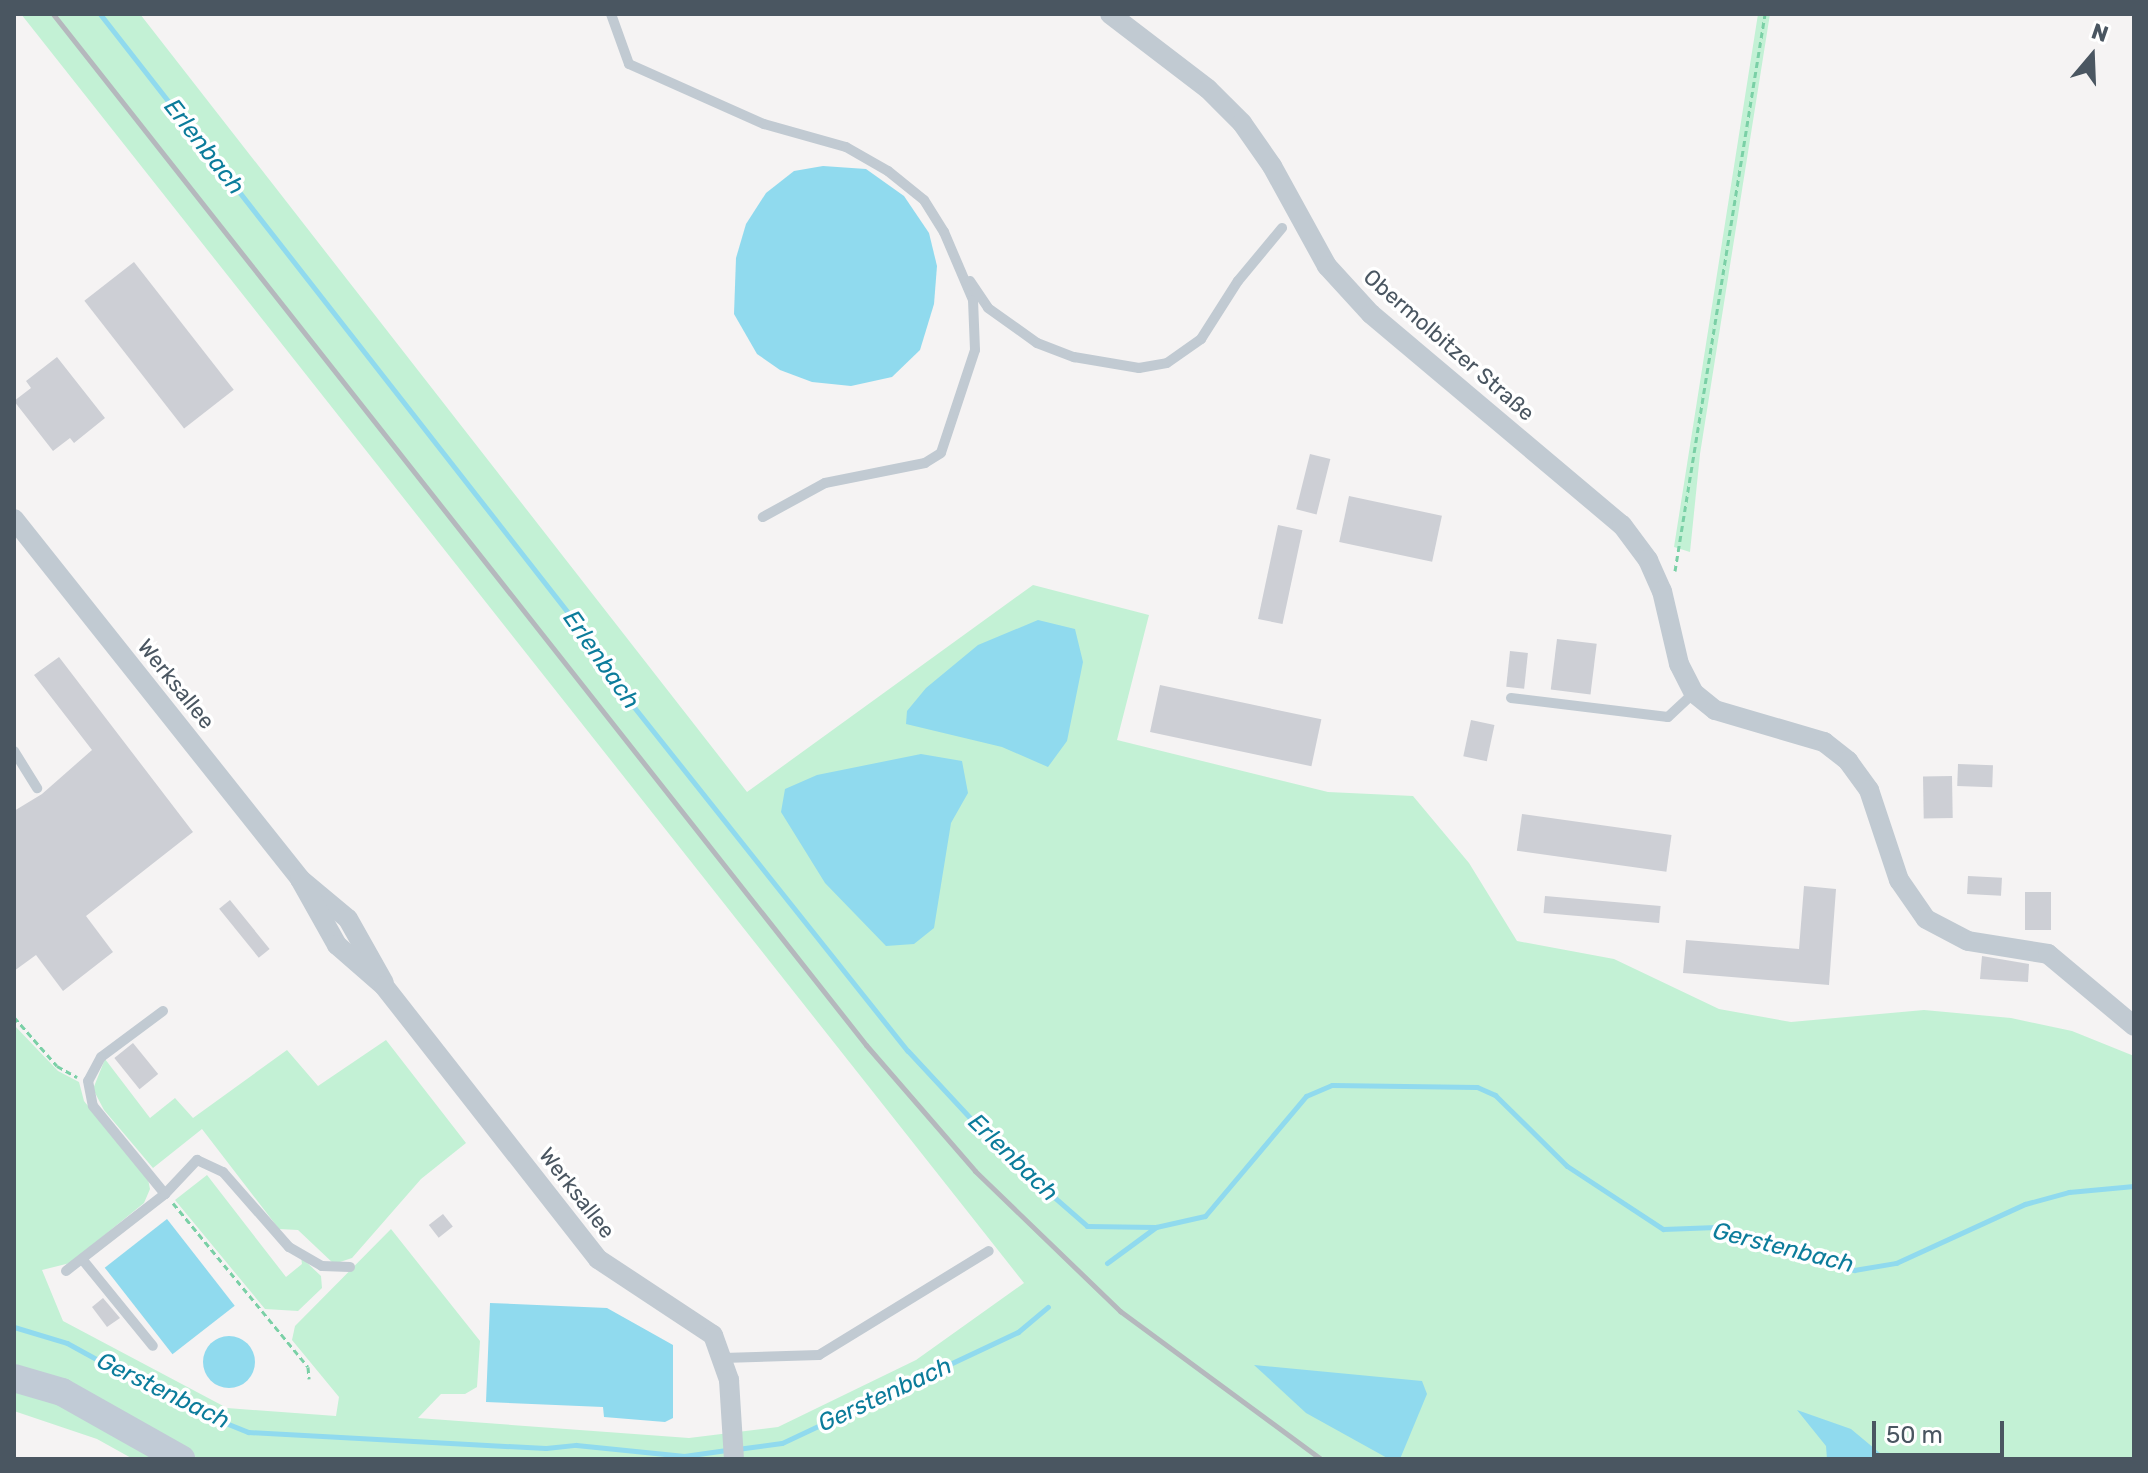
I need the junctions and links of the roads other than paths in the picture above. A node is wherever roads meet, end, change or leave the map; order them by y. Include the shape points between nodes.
1 (611, 14) edge
2 (1110, 14) edge
3 (1282, 228) dead end
4 (961, 267) junction
5 (763, 517) dead end
6 (14, 519) edge
7 (1694, 693) junction
8 (1511, 698) dead end
9 (14, 751) edge
10 (18, 768) edge
11 (37, 788) dead end
12 (163, 1011) dead end
13 (2134, 1026) edge
14 (165, 1194) junction
15 (989, 1251) dead end
16 (82, 1259) junction
17 (350, 1267) dead end
18 (66, 1271) dead end
19 (153, 1346) dead end
20 (723, 1358) junction
21 (14, 1378) edge
22 (181, 1459) edge
23 (734, 1459) edge

1 - 4 lane via 629,64 764,124 846,147 888,171 924,200
2 - 7 street, Obermolbitzer Straße via 1234,115 1272,166 1327,266 1371,314 1622,525 1648,560 1662,591 1679,664
3 - 4 lane via 1201,339 1167,363 1139,368 1089,361 1037,343 988,308
4 - 5 lane via 973,300 975,350 941,453 925,463 825,483
6 - 20 street, Werksallee via 300,879 337,945 384,986 598,1259 699,1323 713,1335
7 - 8 lane via 1668,717
7 - 13 street via 1715,710 1824,742 1848,761 1869,790 1899,880 1926,919 1968,941 2048,954
9 - 10 lane
10 - 11 lane
12 - 14 lane via 101,1057 88,1081 93,1106
14 - 16 lane
14 - 17 lane via 197,1160 206,1160 223,1172 289,1247 322,1266
15 - 20 lane via 819,1355
16 - 18 lane
16 - 19 lane
20 - 23 street, Werksallee
21 - 22 street via 72,1397

